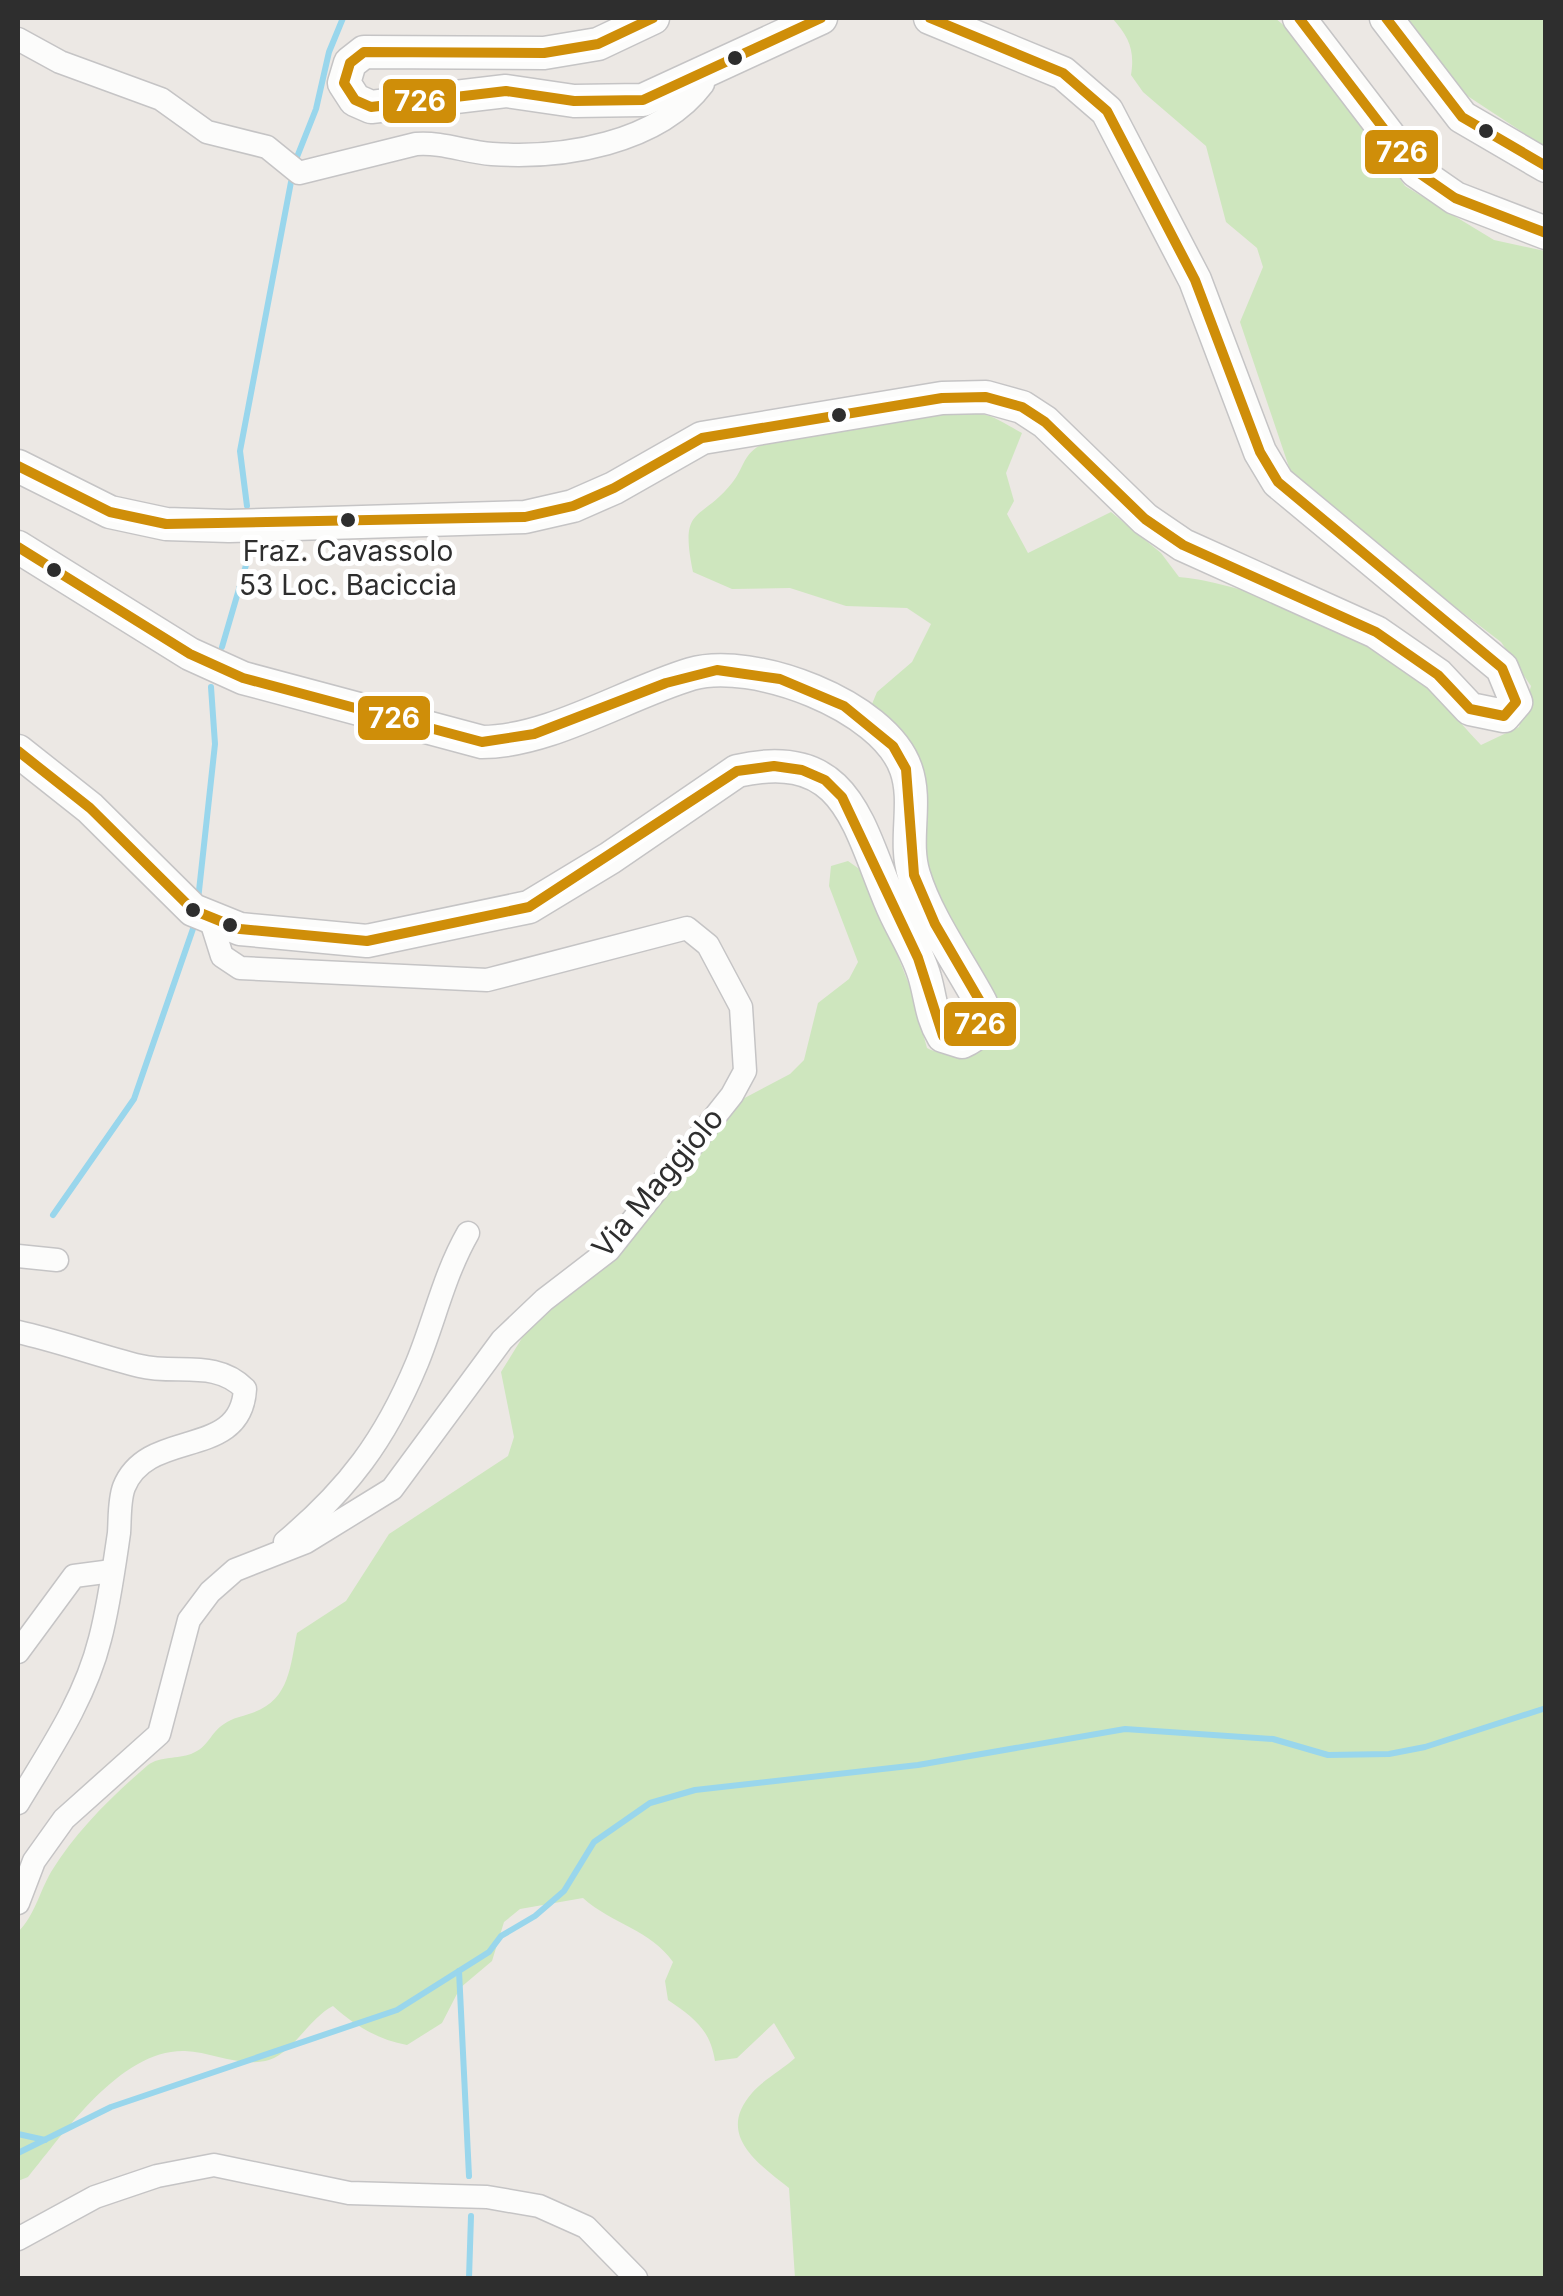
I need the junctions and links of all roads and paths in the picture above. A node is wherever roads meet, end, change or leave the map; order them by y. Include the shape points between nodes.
1 (653, 18) edge
2 (821, 18) edge
3 (930, 18) edge
4 (1299, 18) edge
5 (1386, 18) edge
6 (18, 39) edge
7 (702, 75) junction
8 (1546, 166) edge
9 (1546, 233) edge
10 (18, 466) edge
11 (18, 547) edge
12 (18, 751) edge
13 (205, 917) junction
14 (468, 1233) dead end
15 (18, 1256) edge
16 (57, 1260) dead end
17 (18, 1332) edge
18 (270, 1554) junction
19 (112, 1571) junction
20 (18, 1652) edge
21 (18, 1803) edge
22 (18, 1903) edge
23 (18, 2239) edge
24 (636, 2278) edge

1 - 7 main road via 598,44 544,53 364,52 350,63 344,83 370,106 506,91 612,103 643,100
2 - 7 main road
3 - 10 main road via 1063,73 1107,111 1196,280 1260,452 1278,482 1502,668 1516,702 1511,710 1494,717 1470,710 1438,675 1376,632 1183,545 1145,519 1045,422 986,397 942,398 702,438 614,488 525,517 166,524 110,512
4 - 9 main road via 1416,171 1455,198
5 - 8 main road via 1462,117
6 - 7 street via 40,54 161,100 207,132 267,147 299,173 416,144 494,154 590,149 682,108
11 - 13 main road via 190,654 243,678 482,742 518,738 710,670 844,702 892,743 907,770 914,878 981,1003 983,1021 974,1038 943,1036 915,952 849,804 829,780 801,770 738,771 529,907 368,941 256,931
12 - 13 main road via 90,808
13 - 18 street, Via Maggiolo via 222,956 240,968 473,981 687,928 708,945 741,1008 746,1049 732,1095 636,1219 502,1340 392,1489 306,1542
14 - 18 street via 418,1363 376,1448 335,1500
15 - 16 street
17 - 19 street via 146,1368 216,1372 246,1389 244,1407 230,1426 138,1465 124,1488
18 - 22 street, Via Maggiolo via 235,1570 188,1620 159,1734 64,1819 34,1862
19 - 20 street via 74,1576
19 - 21 street via 100,1640 76,1707
23 - 24 street via 95,2197 214,2165 349,2193 486,2197 538,2206 586,2227

